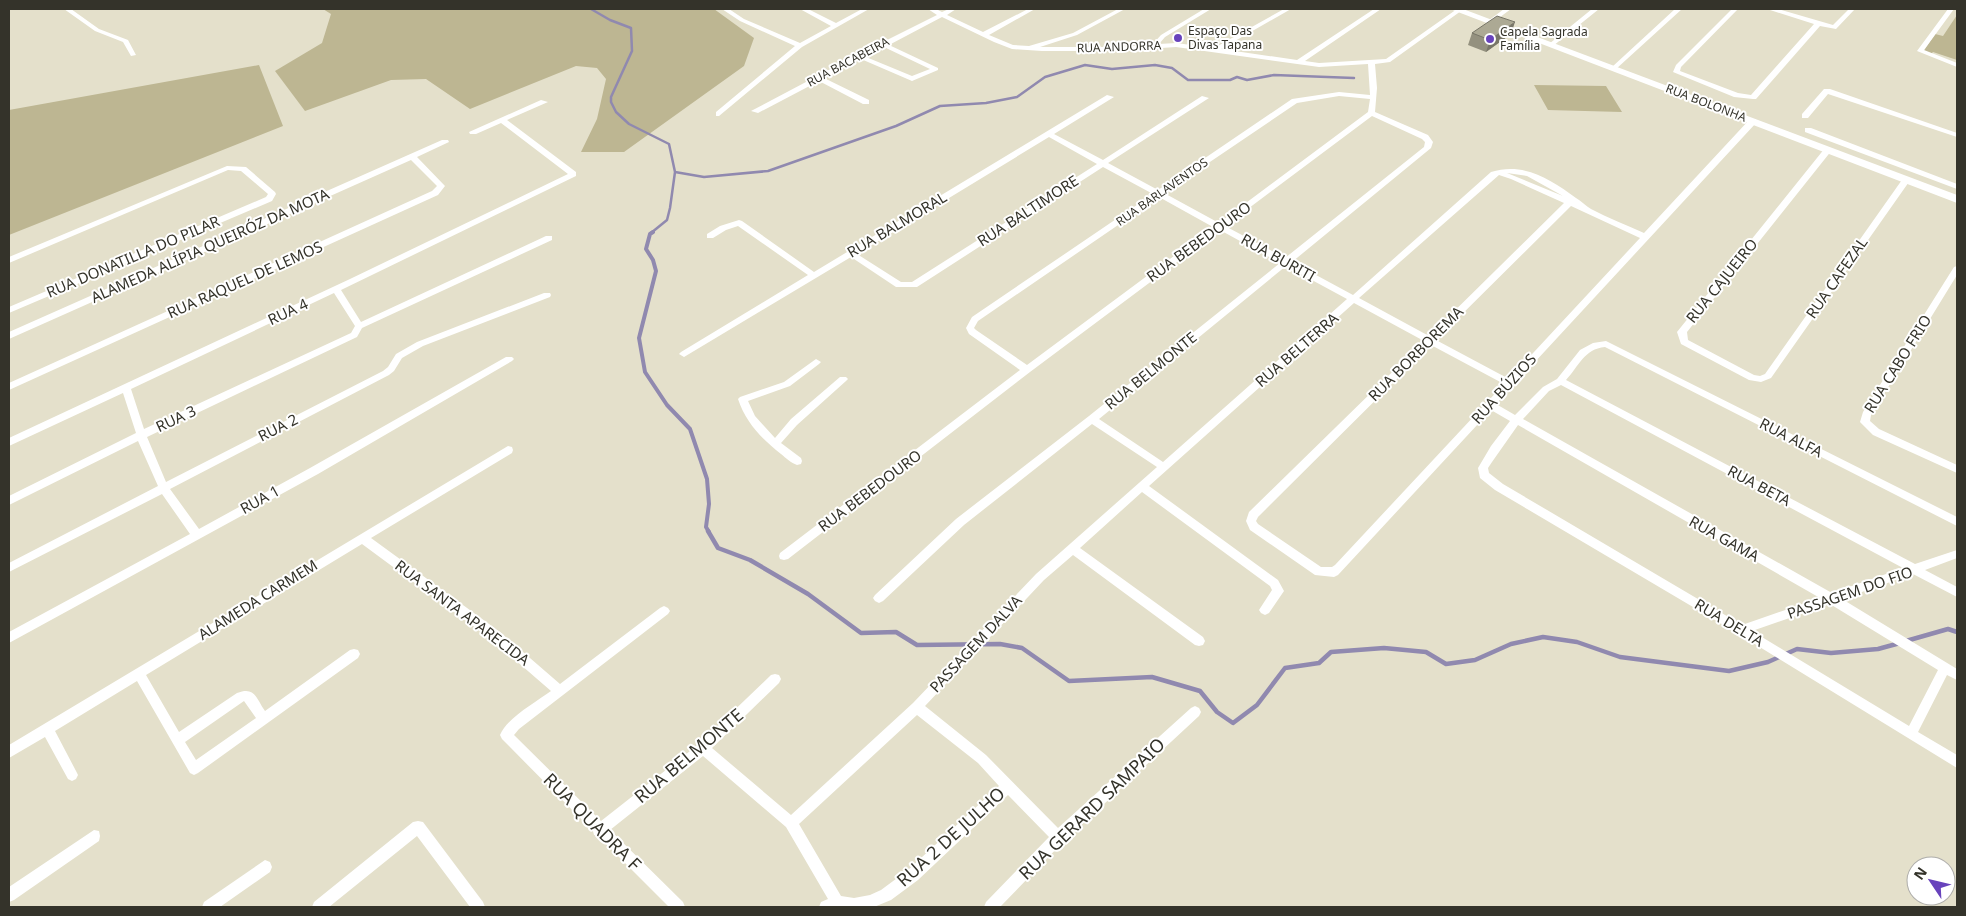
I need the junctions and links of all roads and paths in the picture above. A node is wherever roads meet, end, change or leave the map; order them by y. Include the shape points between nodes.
1 (67, 9) edge
2 (725, 9) edge
3 (804, 9) edge
4 (848, 9) edge
5 (866, 9) edge
6 (931, 9) edge
7 (953, 9) edge
8 (1032, 9) edge
9 (1122, 9) edge
10 (1208, 9) edge
11 (1288, 9) edge
12 (1378, 9) edge
13 (1457, 9) edge
14 (1508, 9) edge
15 (1596, 9) edge
16 (1679, 9) edge
17 (1735, 9) edge
18 (1772, 9) edge
19 (1852, 9) edge
20 (1951, 9) edge
21 (856, 13) junction
22 (942, 14) junction
23 (1490, 22) junction
24 (835, 24) junction
25 (1818, 24) junction
26 (983, 34) junction
27 (882, 44) junction
28 (1155, 45) junction
29 (1551, 45) junction
30 (800, 46) junction
31 (1025, 48) junction
32 (1217, 49) junction
33 (133, 55) dead end
34 (859, 56) junction
35 (1371, 62) junction
36 (1297, 63) junction
37 (1957, 65) edge
38 (1614, 68) junction
39 (818, 78) junction
40 (1110, 97) dead end
41 (1373, 97) junction
42 (1205, 98) dead end
43 (544, 102) dead end
44 (866, 102) dead end
45 (755, 111) dead end
46 (1371, 113) junction
47 (719, 114) dead end
48 (1805, 116) dead end
49 (502, 120) junction
50 (1753, 121) junction
51 (1808, 130) dead end
52 (473, 132) dead end
53 (1048, 134) junction
54 (1957, 135) edge
55 (445, 142) dead end
56 (1828, 150) junction
57 (412, 157) junction
58 (1100, 164) junction
59 (1907, 179) junction
60 (1957, 186) edge
61 (1160, 195) junction
62 (1957, 199) edge
63 (1571, 201) junction
64 (1221, 227) junction
65 (710, 236) dead end
66 (1646, 237) junction
67 (549, 238) dead end
68 (850, 252) junction
69 (9, 260) edge
70 (1286, 262) junction
71 (1957, 269) edge
72 (813, 275) junction
73 (336, 289) junction
74 (547, 295) dead end
75 (1354, 299) junction
76 (9, 310) edge
77 (359, 326) junction
78 (9, 336) edge
79 (1429, 340) junction
80 (684, 354) dead end
81 (509, 359) dead end
82 (816, 362) dead end
83 (1027, 370) junction
84 (1768, 376) joint
85 (843, 379) dead end
86 (1560, 381) junction
87 (1509, 382) junction
88 (9, 387) edge
89 (126, 388) junction
90 (1490, 405) junction
91 (1092, 419) junction
92 (1518, 421) junction
93 (141, 435) junction
94 (9, 442) edge
95 (774, 444) junction
96 (508, 450) dead end
97 (796, 460) dead end
98 (1164, 468) junction
99 (1957, 469) edge
100 (163, 487) junction
101 (1143, 487) junction
102 (9, 501) edge
103 (1260, 509) joint
104 (1957, 522) edge
105 (197, 535) junction
106 (362, 538) junction
107 (1073, 548) junction
108 (1957, 554) edge
109 (784, 556) dead end
110 (9, 568) edge
111 (1918, 570) junction
112 (1957, 592) edge
113 (879, 598) dead end
114 (1830, 598) junction
115 (1265, 610) dead end
116 (664, 611) dead end
117 (1741, 630) junction
118 (9, 638) edge
119 (1199, 641) dead end
120 (354, 654) dead end
121 (1945, 668) junction
122 (139, 673) junction
123 (1957, 675) edge
124 (776, 679) dead end
125 (560, 691) junction
126 (917, 707) junction
127 (1195, 712) dead end
128 (264, 720) junction
129 (47, 729) junction
130 (1911, 734) junction
131 (176, 740) junction
132 (703, 748) junction
133 (9, 752) edge
134 (1957, 762) edge
135 (72, 775) dead end
136 (1009, 785) junction
137 (791, 823) junction
138 (599, 830) junction
139 (94, 836) dead end
140 (1058, 837) junction
141 (265, 867) dead end
142 (9, 895) edge
143 (832, 905) edge
144 (209, 907) edge
145 (319, 907) edge
146 (478, 907) edge
147 (678, 907) edge
148 (991, 907) edge

1 - 33 street via 97,30 126,41
2 - 30 street
3 - 24 street
4 - 21 street
5 - 21 street
6 - 22 street, RUA ANDORRA
7 - 22 street, RUA BACABEIRA
8 - 26 street
9 - 31 street via 1075,34
10 - 28 street via 1163,36
11 - 32 street
12 - 36 street
13 - 23 street, RUA BOLONHA
13 - 35 street, RUA ANDORRA via 1388,61
14 - 23 street
15 - 29 street
16 - 38 street
17 - 25 street via 1678,66 1676,72 1737,95 1753,97
18 - 25 street
19 - 25 street via 1836,27
20 - 37 street via 1920,51
21 - 24 street
22 - 26 street, RUA ANDORRA
22 - 27 street, RUA BACABEIRA
23 - 29 street, RUA BOLONHA
24 - 30 street
26 - 31 street, RUA ANDORRA
27 - 34 street, RUA BACABEIRA
27 - 34 street via 936,69 914,79
28 - 31 street, RUA ANDORRA via 1117,49
28 - 32 street, RUA ANDORRA
29 - 38 street, RUA BOLONHA
30 - 47 street
32 - 36 street, RUA ANDORRA
34 - 39 street, RUA BACABEIRA
35 - 36 street, RUA ANDORRA via 1338,65
35 - 41 street via 1374,70
38 - 50 street, RUA BOLONHA
39 - 44 street
39 - 45 street, RUA BACABEIRA
40 - 53 street, RUA BALMORAL
41 - 46 street via 1375,105
41 - 61 street, RUA BARLAVENTOS via 1339,94 1294,101
42 - 58 street, RUA BALTIMORE
43 - 49 street
46 - 64 street, RUA BEBEDOURO
46 - 70 street, RUA BELMONTE via 1425,137 1429,142 1427,148
48 - 54 street via 1827,91
49 - 52 street
49 - 73 street, RUA 4 via 573,172 571,176
50 - 56 street, RUA BOLONHA
50 - 66 street, RUA BÚZIOS
51 - 60 street
53 - 58 street, RUA BURITI
53 - 68 street, RUA BALMORAL
55 - 57 street, ALAMEDA ALÍPIA QUEIRÓZ DA MOTA
56 - 59 street, RUA BOLONHA
56 - 84 street, RUA CAJUEIRO via 1682,332 1682,338 1691,347 1752,378
57 - 78 street, ALAMEDA ALÍPIA QUEIRÓZ DA MOTA
57 - 88 street, RUA RAQUEL DE LEMOS via 441,186 439,190
58 - 61 street, RUA BURITI
58 - 68 street, RUA BALTIMORE via 914,285 899,285
59 - 62 street, RUA BOLONHA
59 - 84 street, RUA CAFEZAL
61 - 64 street, RUA BURITI
61 - 83 street, RUA BARLAVENTOS via 975,319 970,328 972,332
63 - 66 street
63 - 75 street, RUA BELTERRA via 1514,177 1494,174
63 - 79 street, RUA BORBOREMA
64 - 70 street, RUA BURITI
64 - 83 street, RUA BEBEDOURO
65 - 72 street via 739,223
66 - 87 street, RUA BÚZIOS
67 - 77 street
68 - 72 street, RUA BALMORAL
69 - 76 street, RUA DONATILLA DO PILAR via 234,167 243,168 272,194 269,199
70 - 75 street, RUA BURITI
70 - 91 street, RUA BELMONTE
71 - 99 street, RUA CABO FRIO via 1865,418 1868,427 1876,432
72 - 80 street, RUA BALMORAL
73 - 77 street
73 - 89 street, RUA 4
74 - 100 street, RUA 2 via 412,348 399,356 386,372
75 - 79 street, RUA BURITI
75 - 98 street, RUA BELTERRA
77 - 93 street, RUA 3 via 354,335 345,340
79 - 87 street, RUA BURITI
79 - 103 street, RUA BORBOREMA
81 - 105 street, RUA 1
82 - 95 street via 787,384 749,396 743,401 759,428
83 - 109 street, RUA BEBEDOURO
85 - 95 street
86 - 92 street via 1546,388
86 - 104 street, RUA ALFA via 1573,361 1592,346 1606,344
86 - 111 street, RUA BETA
87 - 90 street, RUA BÚZIOS
89 - 93 street
89 - 94 street, RUA 4
90 - 92 street, RUA GAMA
90 - 103 street, RUA BÚZIOS via 1334,572 1313,569 1254,527 1251,518
91 - 98 street
91 - 113 street, RUA BELMONTE via 960,522
92 - 114 street, RUA GAMA
92 - 117 street, RUA DELTA via 1483,468 1484,475 1499,487
93 - 100 street
93 - 102 street, RUA 3
95 - 97 street
96 - 106 street, ALAMEDA CARMEM
98 - 101 street, PASSAGEM DALVA
100 - 105 street
100 - 110 street, RUA 2
101 - 107 street, PASSAGEM DALVA
101 - 115 street via 1274,583 1278,591
105 - 118 street, RUA 1
106 - 122 street, ALAMEDA CARMEM
106 - 125 street, RUA SANTA APARECIDA via 496,636
107 - 119 street
107 - 126 street, PASSAGEM DALVA via 1018,599
108 - 111 street, PASSAGEM DO FIO
111 - 112 street, RUA BETA
111 - 114 street, PASSAGEM DO FIO
114 - 117 street, PASSAGEM DO FIO
114 - 121 street, RUA GAMA
116 - 125 street
117 - 130 street, RUA DELTA
120 - 128 street
121 - 123 street, RUA GAMA
121 - 130 street
122 - 129 street, ALAMEDA CARMEM
122 - 131 street
124 - 132 street, RUA BELMONTE
125 - 138 street, RUA QUADRA F via 515,725 506,736
126 - 136 street, RUA 2 DE JULHO
126 - 137 street, PASSAGEM DALVA
127 - 140 street, RUA GERARD SAMPAIO
128 - 131 street via 247,695
128 - 131 street via 194,769
129 - 133 street, ALAMEDA CARMEM
129 - 135 street
130 - 134 street, RUA DELTA
132 - 137 street
132 - 138 street, RUA BELMONTE
136 - 140 street, RUA 2 DE JULHO
136 - 143 street, RUA 2 DE JULHO via 913,875 886,895 854,905
137 - 143 street
138 - 147 street, RUA QUADRA F
139 - 142 street
140 - 148 street, RUA GERARD SAMPAIO
141 - 144 street
145 - 146 street via 418,827

